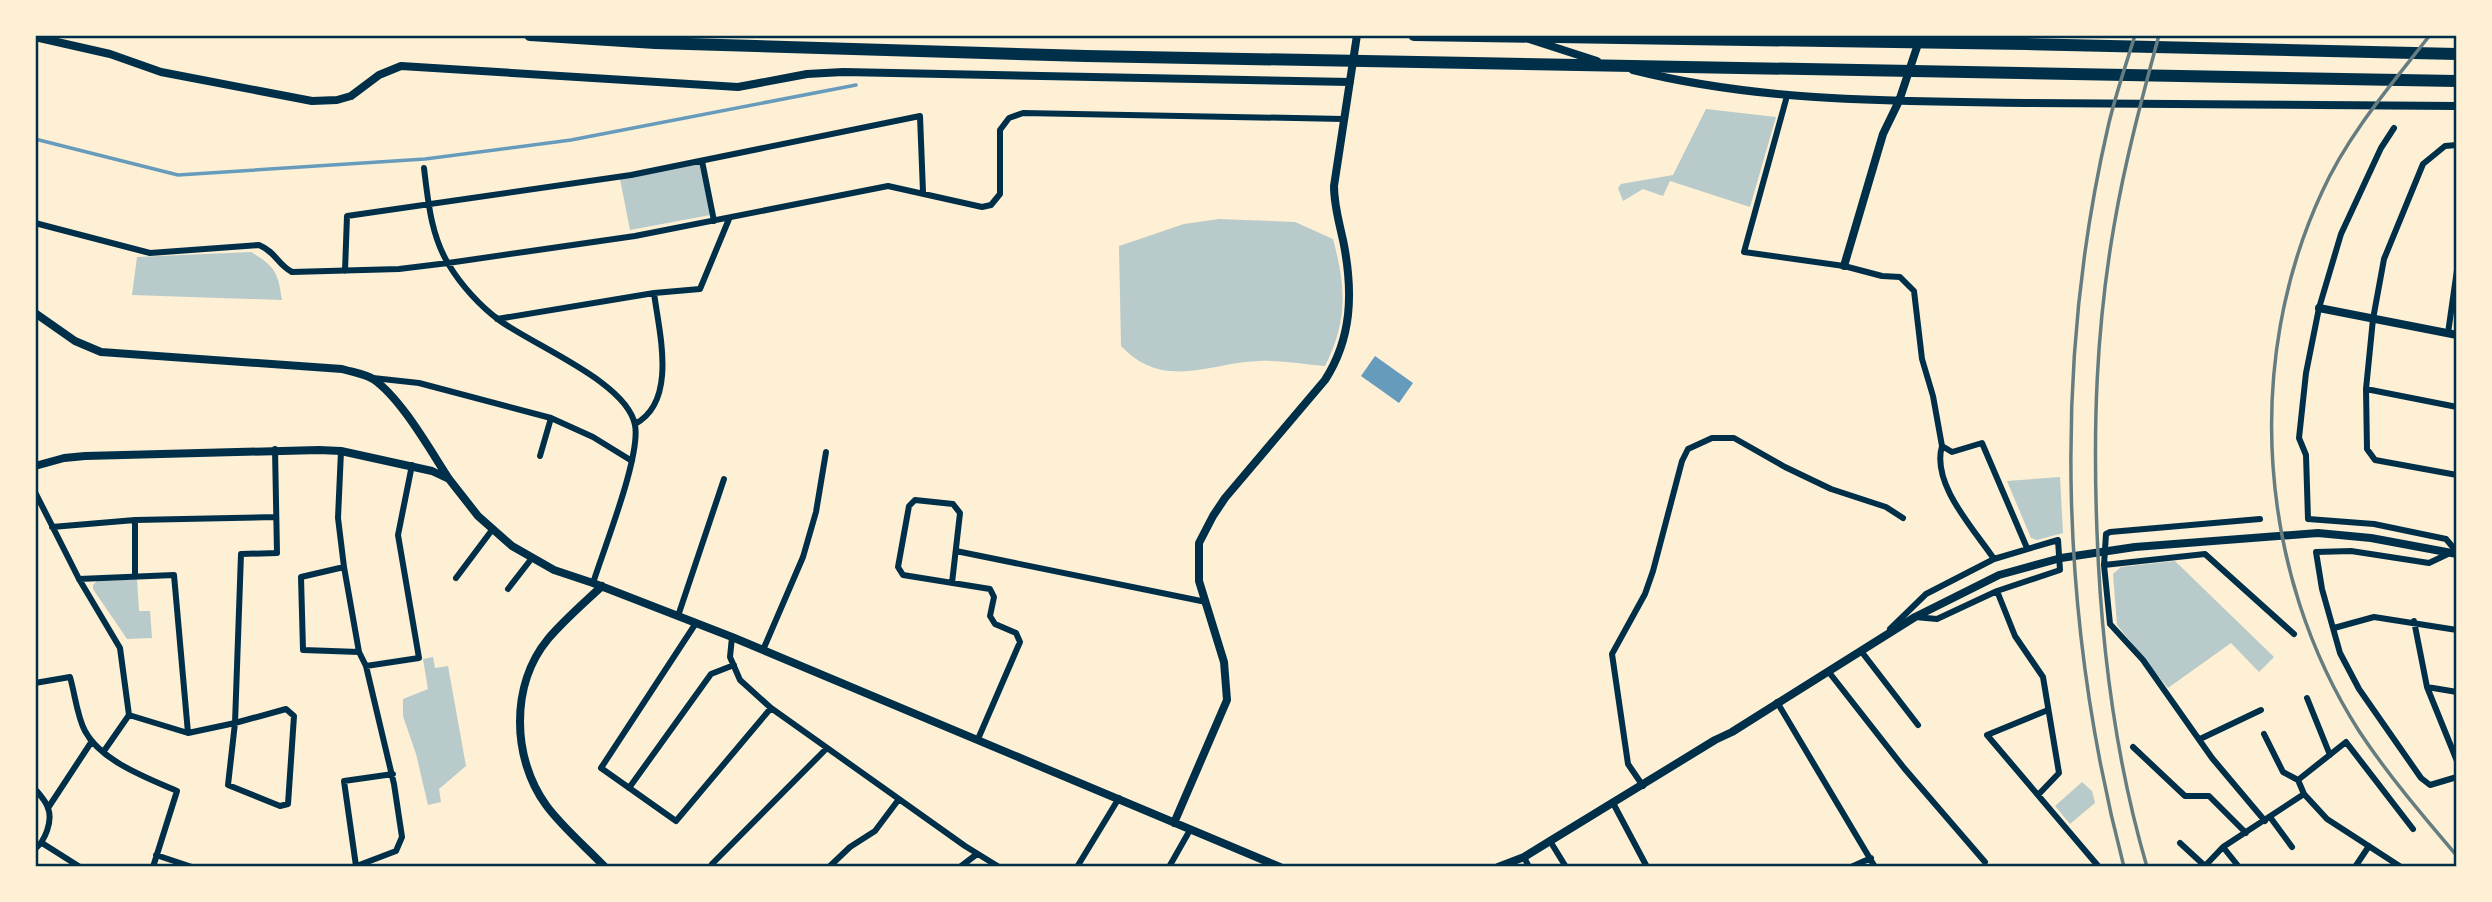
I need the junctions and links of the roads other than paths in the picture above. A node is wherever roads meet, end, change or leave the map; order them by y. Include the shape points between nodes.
1 (530, 35) edge
2 (1357, 35) edge
3 (1414, 35) edge
4 (1516, 35) edge
5 (1921, 35) edge
6 (35, 37) edge
7 (2457, 54) edge
8 (2457, 81) edge
9 (1350, 82) junction
10 (1787, 96) junction
11 (1899, 101) junction
12 (2457, 106) edge
13 (1344, 119) junction
14 (2394, 128) dead end
15 (2457, 145) edge
16 (702, 161) junction
17 (424, 168) dead end
18 (923, 192) junction
19 (428, 203) junction
20 (729, 219) junction
21 (714, 221) junction
22 (35, 223) edge
23 (447, 263) junction
24 (1844, 266) junction
25 (2457, 270) edge
26 (345, 271) junction
27 (654, 293) junction
28 (2319, 309) junction
29 (35, 313) edge
30 (498, 319) junction
31 (2373, 319) junction
32 (2452, 334) edge
33 (371, 377) junction
34 (2366, 389) junction
35 (2457, 407) edge
36 (551, 418) junction
37 (635, 424) junction
38 (1942, 446) junction
39 (275, 449) junction
40 (341, 451) junction
41 (826, 452) dead end
42 (540, 456) dead end
43 (632, 461) junction
44 (412, 465) junction
45 (35, 466) edge
46 (2457, 475) edge
47 (449, 479) junction
48 (724, 479) dead end
49 (35, 492) edge
50 (276, 517) junction
51 (1903, 518) dead end
52 (2260, 519) dead end
53 (135, 520) junction
54 (52, 527) junction
55 (492, 530) junction
56 (2027, 548) junction
57 (956, 551) junction
58 (2455, 553) edge
59 (532, 558) junction
60 (1994, 559) junction
61 (2104, 565) junction
62 (344, 567) junction
63 (135, 575) junction
64 (456, 578) dead end
65 (79, 579) junction
66 (952, 583) junction
67 (598, 585) junction
68 (508, 589) dead end
69 (1997, 591) junction
70 (1206, 602) junction
71 (678, 615) junction
72 (1915, 618) junction
73 (2414, 621) junction
74 (696, 622) junction
75 (2334, 628) junction
76 (2457, 629) edge
77 (2294, 634) dead end
78 (1884, 636) junction
79 (732, 637) junction
80 (763, 650) junction
81 (1861, 651) junction
82 (359, 652) junction
83 (734, 665) junction
84 (366, 666) junction
85 (1828, 671) junction
86 (35, 683) edge
87 (2427, 687) junction
88 (2457, 692) edge
89 (2307, 698) dead end
90 (1777, 702) junction
91 (771, 708) junction
92 (2048, 710) junction
93 (2261, 710) dead end
94 (129, 715) junction
95 (235, 723) junction
96 (1918, 725) dead end
97 (188, 733) junction
98 (2264, 734) dead end
99 (978, 739) junction
100 (2200, 739) junction
101 (92, 741) junction
102 (2133, 747) dead end
103 (827, 748) junction
104 (104, 751) junction
105 (2330, 755) junction
106 (2457, 761) edge
107 (393, 774) junction
108 (2457, 777) edge
109 (2298, 780) junction
110 (1643, 786) junction
111 (629, 788) junction
112 (35, 789) edge
113 (2304, 794) junction
114 (2038, 795) junction
115 (1119, 798) junction
116 (899, 799) junction
117 (1613, 803) junction
118 (48, 808) junction
119 (2267, 819) junction
120 (1174, 823) junction
121 (2413, 829) dead end
122 (1190, 830) junction
123 (2246, 833) junction
124 (1550, 841) junction
125 (42, 843) junction
126 (2180, 843) dead end
127 (2369, 846) junction
128 (2223, 847) junction
129 (2292, 847) dead end
130 (35, 849) edge
131 (977, 854) junction
132 (156, 855) junction
133 (1524, 857) junction
134 (1871, 858) junction
135 (1985, 862) dead end
136 (712, 864) dead end
137 (2204, 866) edge
138 (80, 867) edge
139 (153, 867) edge
140 (192, 867) edge
141 (355, 867) edge
142 (605, 867) edge
143 (829, 867) edge
144 (960, 867) edge
145 (999, 867) edge
146 (1077, 867) edge
147 (1169, 867) edge
148 (1280, 867) edge
149 (1497, 867) edge
150 (1529, 867) edge
151 (1566, 867) edge
152 (1647, 867) edge
153 (1851, 867) edge
154 (1875, 867) edge
155 (2099, 867) edge
156 (2239, 867) edge
157 (2355, 867) edge
158 (2401, 867) edge

1 - 8 highway via 1100,56
2 - 9 street
3 - 7 highway
4 - 10 street via 1580,57 1685,83
5 - 11 street
6 - 9 street via 110,54 161,72 312,101 351,96 379,75 401,66 738,87 843,72
9 - 13 street
10 - 11 street
10 - 24 street via 1744,252
11 - 12 street
11 - 24 street via 1883,134
13 - 18 street via 1023,113 1009,118 1000,130 1000,194 991,205 982,207
13 - 70 street via 1334,186 1350,286 1343,344 1325,380 1225,498 1202,534 1199,581
14 - 28 street via 2341,234
15 - 31 street via 2445,146 2423,164 2388,246
16 - 18 street via 920,116
16 - 19 street
16 - 21 street
17 - 19 street
18 - 20 street via 888,186
19 - 23 street
19 - 26 street via 347,216
20 - 21 street
20 - 27 street via 700,289
21 - 23 street
22 - 26 street via 150,253 259,245 271,250 292,272
23 - 26 street
23 - 30 street
24 - 38 street via 1900,277 1914,291 1922,359
25 - 32 street
27 - 30 street
27 - 37 street via 663,373 651,410
28 - 31 street
28 - 58 street via 2299,438 2306,454 2308,519 2374,524 2446,539
29 - 33 street via 75,341 101,352 342,369
30 - 37 street via 606,384
31 - 32 street
31 - 34 street
33 - 36 street via 419,383
33 - 47 street via 395,401
34 - 35 street
34 - 46 street via 2367,449 2375,460
36 - 42 street
36 - 43 street
37 - 43 street
38 - 56 street via 1952,452 1982,443
38 - 60 street via 1938,460 1956,509
39 - 40 street
39 - 45 street via 85,456
39 - 50 street
40 - 44 street
40 - 62 street via 338,518
41 - 80 street via 803,557
43 - 67 street
44 - 47 street
44 - 84 street via 398,535 419,658
47 - 55 street
48 - 71 street
49 - 54 street
50 - 53 street
50 - 95 street via 277,553 241,554
51 - 110 street via 1831,489 1734,438 1712,438 1688,449 1653,571 1612,654 1628,764
52 - 61 street via 2110,532 2106,534
53 - 54 street
53 - 63 street
54 - 65 street
55 - 59 street
55 - 64 street
56 - 60 street
56 - 69 street via 2058,540 2060,570
57 - 66 street
57 - 66 street via 960,513 953,504 915,500 909,506 898,567 903,575
57 - 70 street
58 - 72 street via 2318,533 2135,547 2061,558 1999,575
58 - 75 street via 2429,563 2351,551 2316,552
59 - 67 street
59 - 68 street
60 - 78 street via 1926,594
61 - 77 street via 2205,554
61 - 100 street via 2110,624 2143,660
62 - 82 street
62 - 82 street via 301,577 303,650
63 - 65 street
63 - 97 street via 174,575
65 - 94 street via 120,648
66 - 99 street via 990,589 994,597 990,616 995,624 1016,633 1020,642
67 - 71 street
67 - 142 street via 537,656 520,716 524,754 537,789 555,816
69 - 72 street via 1937,619
69 - 92 street via 2015,636 2043,677
70 - 120 street via 1224,662 1227,700
71 - 74 street
72 - 78 street
73 - 75 street via 2374,617
73 - 76 street
73 - 87 street
74 - 79 street
74 - 111 street via 601,768
75 - 108 street via 2340,653 2359,689 2421,778 2430,785
78 - 81 street
79 - 80 street
79 - 83 street
80 - 99 street
81 - 85 street
81 - 96 street
82 - 84 street
83 - 91 street via 740,680
83 - 111 street via 711,674
84 - 107 street
85 - 90 street
85 - 135 street
86 - 101 street via 70,677 84,729
87 - 88 street
87 - 106 street
89 - 105 street
90 - 110 street
90 - 134 street
91 - 103 street
91 - 111 street via 676,821
92 - 114 street via 2059,773
92 - 114 street via 1987,736
93 - 100 street
94 - 97 street
94 - 104 street
95 - 95 street via 286,709 294,716 288,804 280,806 229,785
95 - 97 street
98 - 109 street via 2283,772
99 - 115 street
100 - 119 street
101 - 104 street
101 - 118 street
102 - 123 street via 2185,796 2209,796
103 - 116 street
103 - 136 street
104 - 132 street via 130,771 177,791
105 - 109 street
105 - 121 street via 2346,742
107 - 141 street via 402,836 396,851
107 - 141 street via 344,782
109 - 113 street
110 - 117 street
112 - 118 street
113 - 119 street
113 - 127 street via 2327,819
114 - 155 street
115 - 120 street
115 - 146 street
116 - 131 street
116 - 143 street via 875,831
117 - 124 street
117 - 152 street
118 - 125 street via 49,823
119 - 123 street
119 - 129 street
120 - 122 street
122 - 147 street
122 - 148 street
123 - 128 street
124 - 133 street
124 - 151 street
125 - 130 street
125 - 138 street
126 - 137 street
127 - 157 street
127 - 158 street
128 - 137 street
128 - 156 street
131 - 144 street
131 - 145 street
132 - 139 street
132 - 140 street
133 - 149 street
133 - 150 street
134 - 153 street
134 - 154 street

